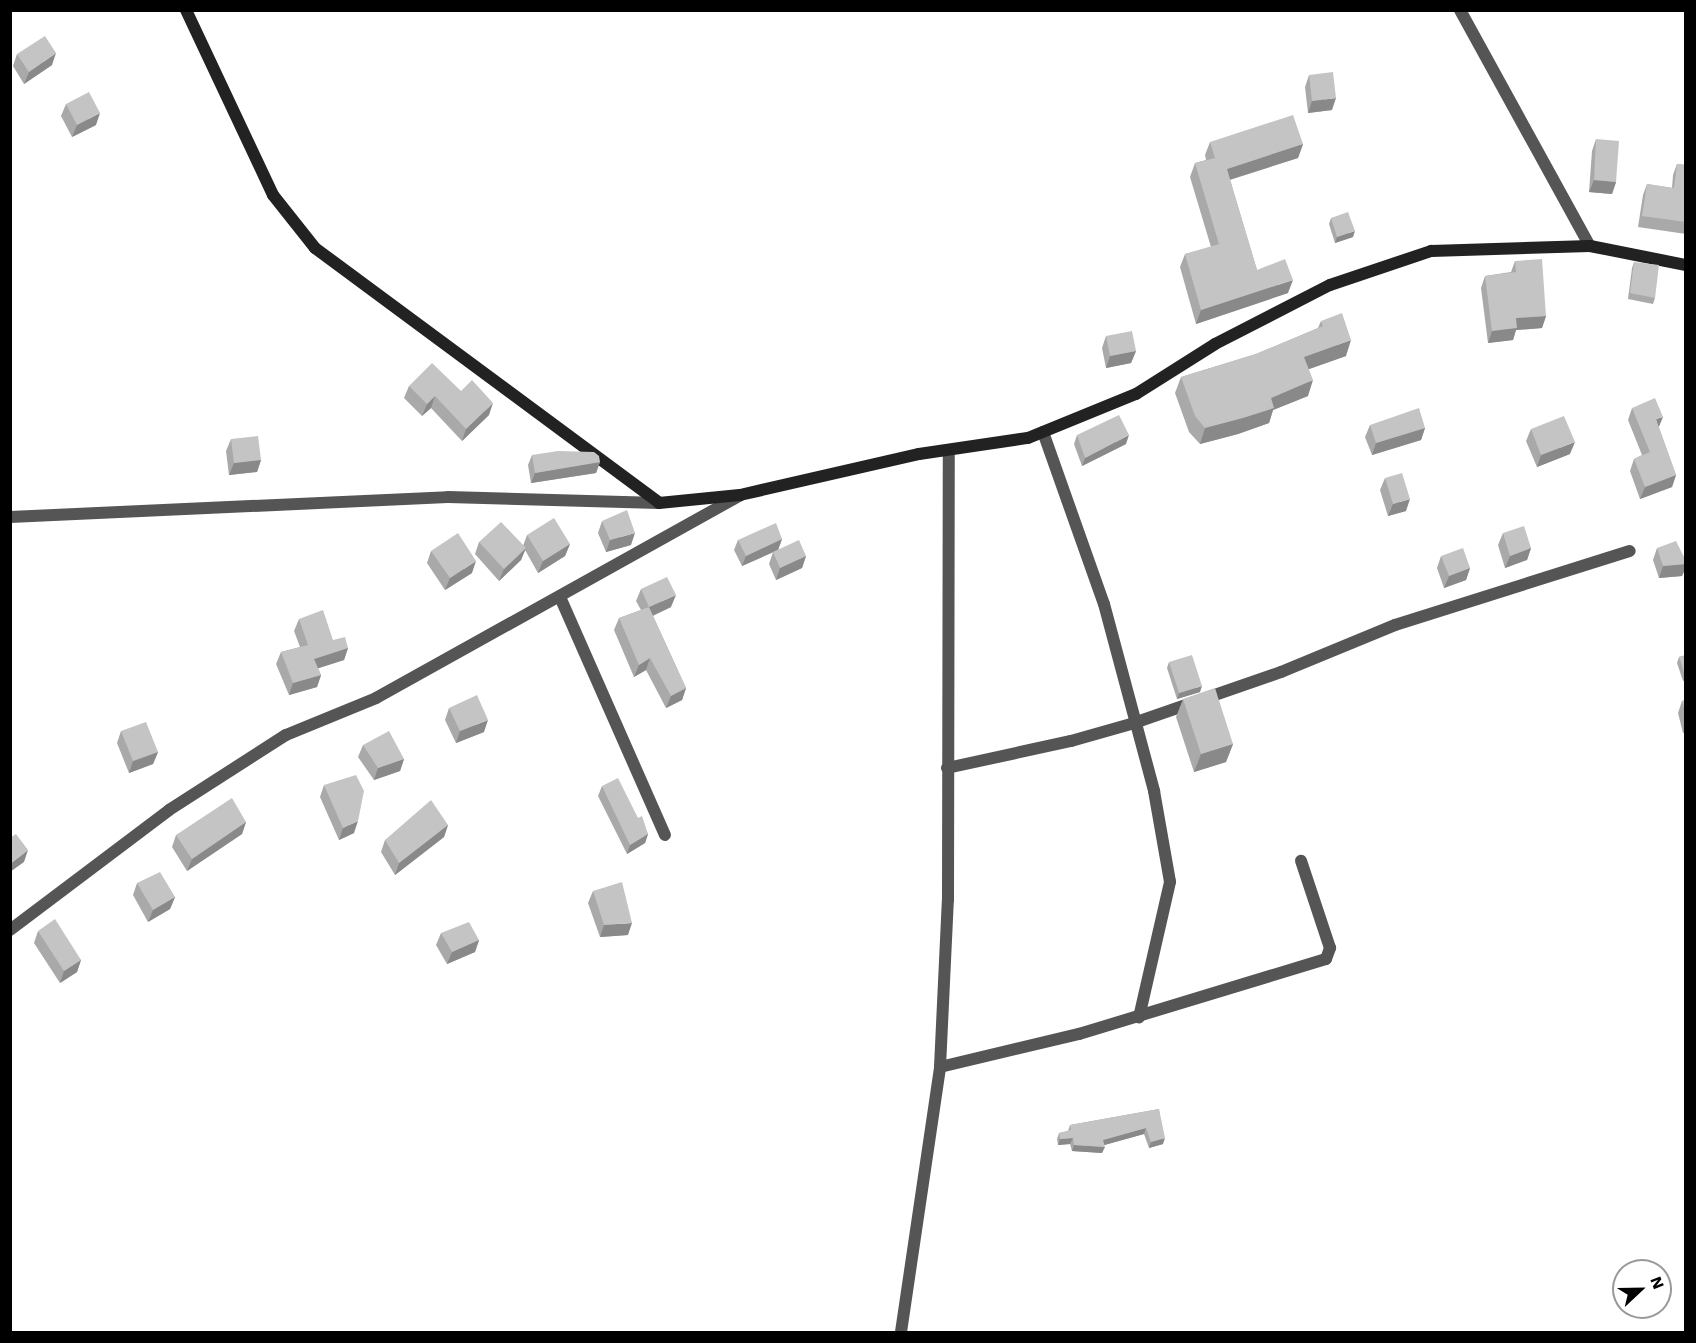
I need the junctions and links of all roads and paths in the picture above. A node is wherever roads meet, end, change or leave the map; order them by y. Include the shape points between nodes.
1 (186, 10) edge
2 (1460, 10) edge
3 (1590, 246) junction
4 (1686, 266) edge
5 (1043, 432) junction
6 (949, 450) junction
7 (740, 495) junction
8 (659, 503) junction
9 (10, 517) edge
10 (1630, 551) dead end
11 (560, 597) junction
12 (1134, 723) junction
13 (947, 768) junction
14 (665, 835) dead end
15 (1301, 861) dead end
16 (10, 930) edge
17 (1139, 1017) junction
18 (940, 1067) junction
19 (901, 1332) edge

1 - 8 street via 273,195 315,248
2 - 3 street
3 - 4 street
3 - 5 street via 1431,251 1329,285 1215,344 1136,394
5 - 6 street via 1028,438
5 - 12 street via 1104,604
6 - 7 street
6 - 13 street
7 - 8 street
7 - 11 street
8 - 9 street via 447,497
10 - 12 street via 1395,625 1281,672
11 - 14 street
11 - 16 street via 376,698 286,735 169,810
12 - 13 street
12 - 17 street via 1154,791 1170,882
13 - 18 street via 948,900
15 - 17 street via 1330,948 1326,959
17 - 18 street
18 - 19 street

